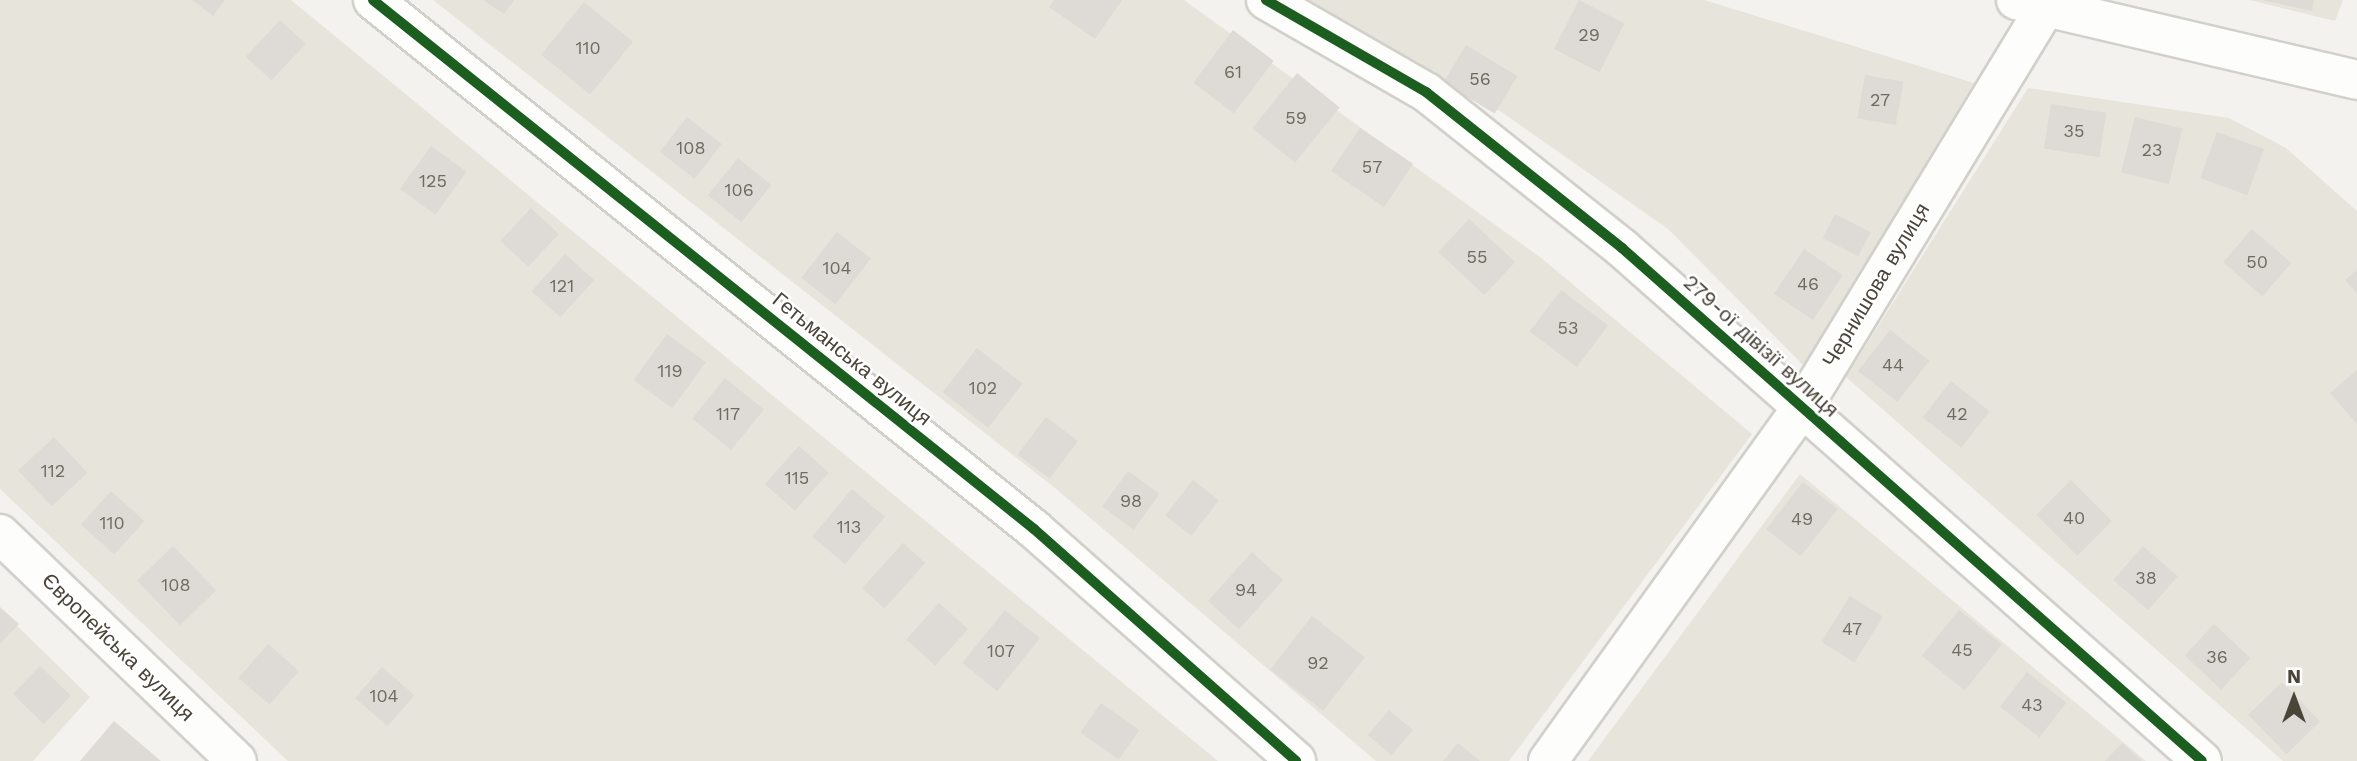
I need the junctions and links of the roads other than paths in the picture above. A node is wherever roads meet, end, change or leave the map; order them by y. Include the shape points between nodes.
1 (373, 0) edge
2 (1266, 0) edge
3 (2031, 3) edge
4 (2357, 80) edge
5 (1802, 408) junction
6 (0, 534) edge
7 (237, 761) edge
8 (1296, 761) edge
9 (1548, 761) edge
10 (2202, 761) edge

1 - 8 street, Гетьманська вулиця via 1034,529
2 - 5 street, 279-ої дівізії вулиця via 1426,92 1622,248
3 - 4 street
3 - 5 street, Чернишова вулиця
5 - 9 street, Чернишова вулиця
5 - 10 street, 279-ої дівізії вулиця
6 - 7 street, Європейська вулиця

